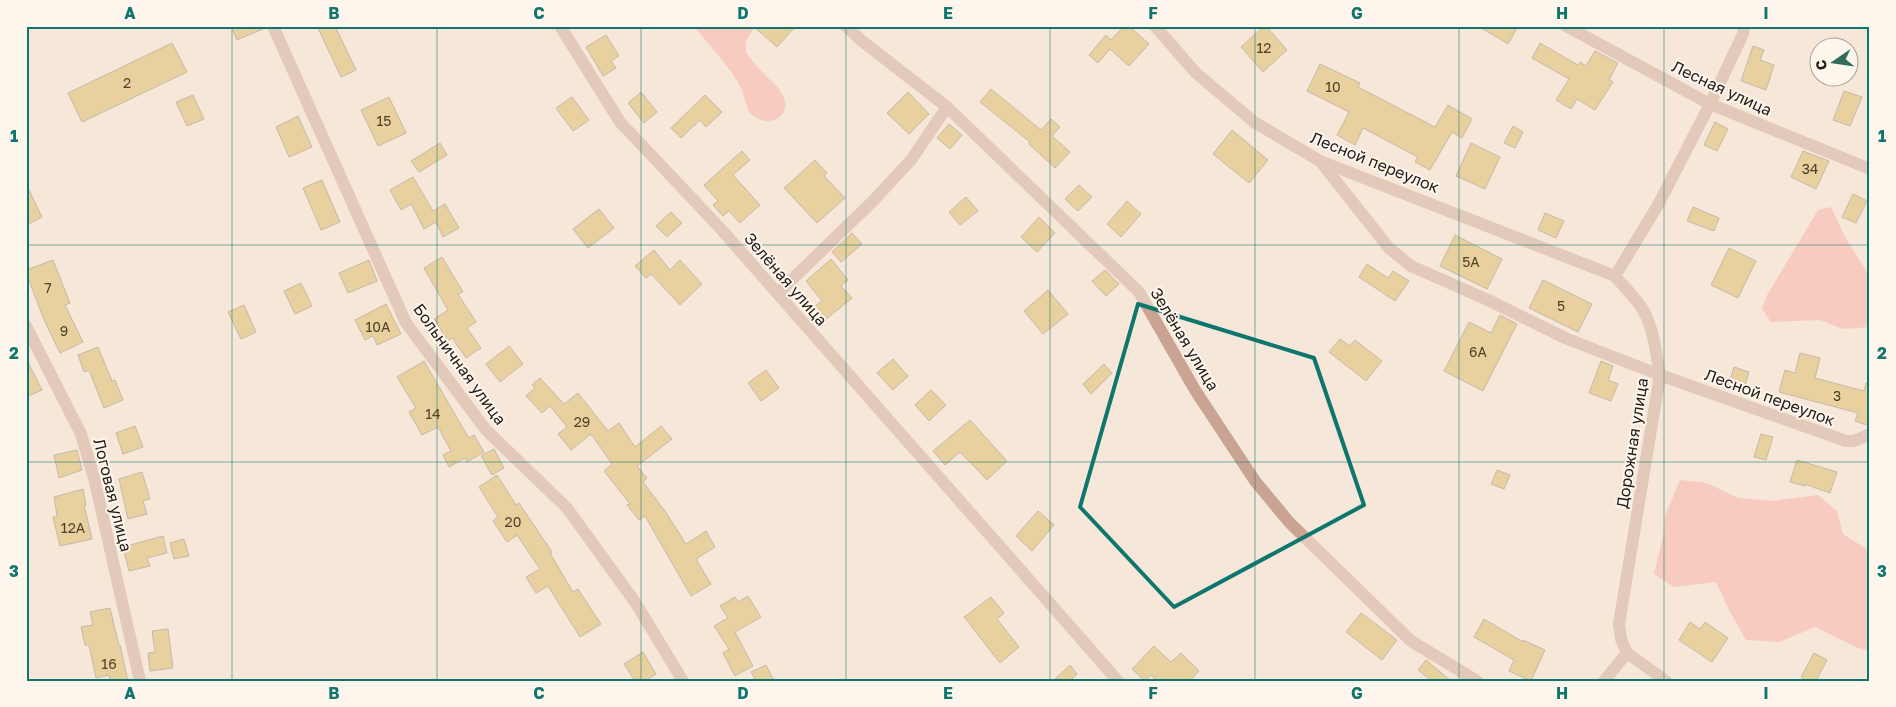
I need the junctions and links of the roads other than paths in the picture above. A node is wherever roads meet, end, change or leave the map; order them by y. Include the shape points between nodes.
1 (273, 26) edge
2 (560, 26) edge
3 (846, 26) edge
4 (1155, 26) edge
5 (1566, 26) edge
6 (1744, 26) edge
7 (1710, 104) junction
8 (946, 107) junction
9 (1320, 161) junction
10 (1870, 169) edge
11 (1615, 276) junction
12 (778, 293) junction
13 (26, 326) edge
14 (1660, 375) junction
15 (1870, 434) edge
16 (1627, 653) junction
17 (140, 681) edge
18 (683, 681) edge
19 (1118, 681) edge
20 (1477, 681) edge
21 (1604, 681) edge
22 (1666, 681) edge

1 - 18 street, Больничная улица via 406,323 486,430 567,508 635,602
2 - 12 street, Зелёная улица via 620,122
3 - 8 street, Зелёная улица
4 - 9 street, Лесной переулок via 1196,73 1254,122
5 - 7 street, Лесная улица
6 - 7 street
7 - 10 street, Лесная улица
7 - 11 street via 1658,205
8 - 12 street via 911,160
8 - 20 street, Зелёная улица via 1138,292 1255,481 1289,522 1411,641
9 - 11 street, Лесной переулок
9 - 14 street, Лесной переулок via 1389,248 1411,266 1565,338
11 - 14 street, Дорожная улица via 1645,315 1653,336
12 - 19 street, Зелёная улица
13 - 17 street, Логовая улица via 81,434
14 - 15 street, Лесной переулок via 1846,441
14 - 16 street, Дорожная улица via 1619,624
16 - 21 street
16 - 22 street

